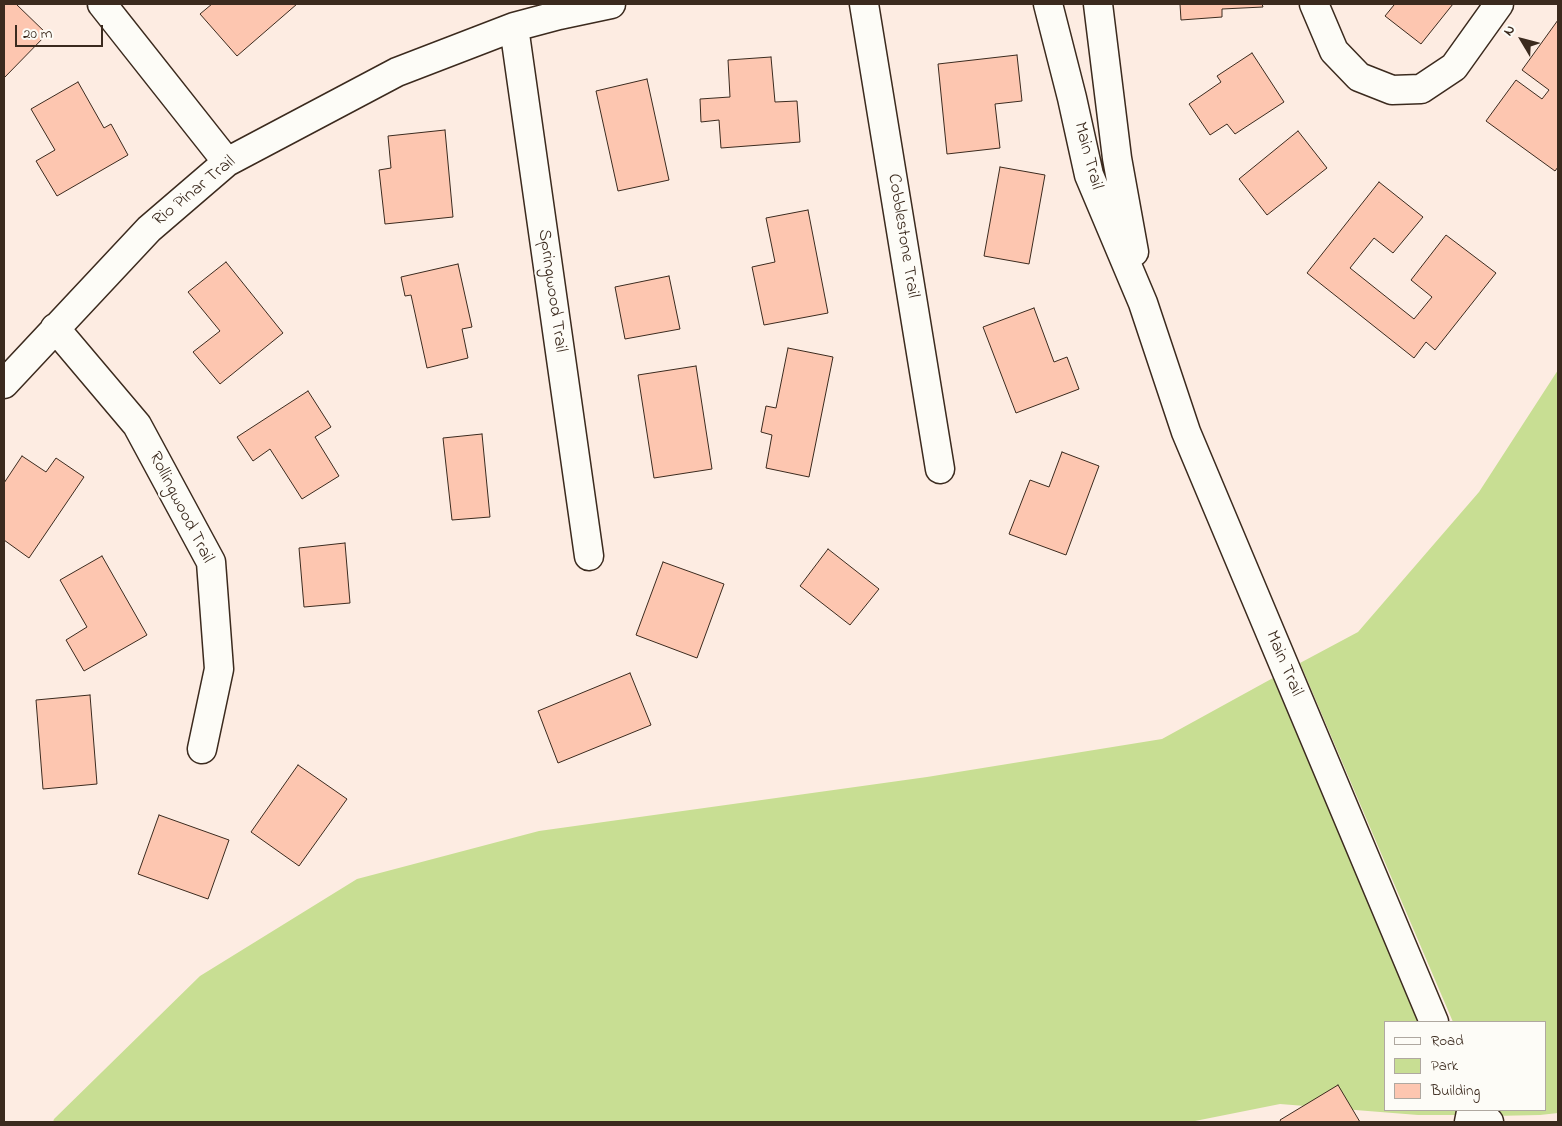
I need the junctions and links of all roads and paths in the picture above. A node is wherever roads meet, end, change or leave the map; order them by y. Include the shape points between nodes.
1 (102, 4) edge
2 (611, 4) edge
3 (864, 4) edge
4 (1048, 4) edge
5 (1098, 4) edge
6 (1314, 4) edge
7 (1499, 4) edge
8 (558, 9) edge
9 (514, 26) junction
10 (1102, 42) junction
11 (1060, 49) junction
12 (227, 162) junction
13 (1143, 303) junction
14 (55, 328) junction
15 (4, 384) edge
16 (940, 469) dead end
17 (589, 556) dead end
18 (202, 749) dead end
19 (1434, 1021) edge

1 - 12 street
2 - 8 street
3 - 16 street, Cobblestone Trail
4 - 11 street, Main Trail
5 - 10 street, Main Trail
6 - 7 street via 1334,51 1359,78 1392,90 1421,89 1454,67
8 - 9 street, Rio Pinar Trail
9 - 12 street, Rio Pinar Trail via 397,72
9 - 17 street, Springwood Trail
10 - 11 street
10 - 13 street, Main Trail via 1117,158
11 - 13 street, Main Trail via 1089,175
12 - 14 street, Rio Pinar Trail via 149,229
13 - 19 street, Main Trail via 1186,432
14 - 15 street, Rio Pinar Trail
14 - 18 street, Rollingwood Trail via 137,425 211,562 219,669

